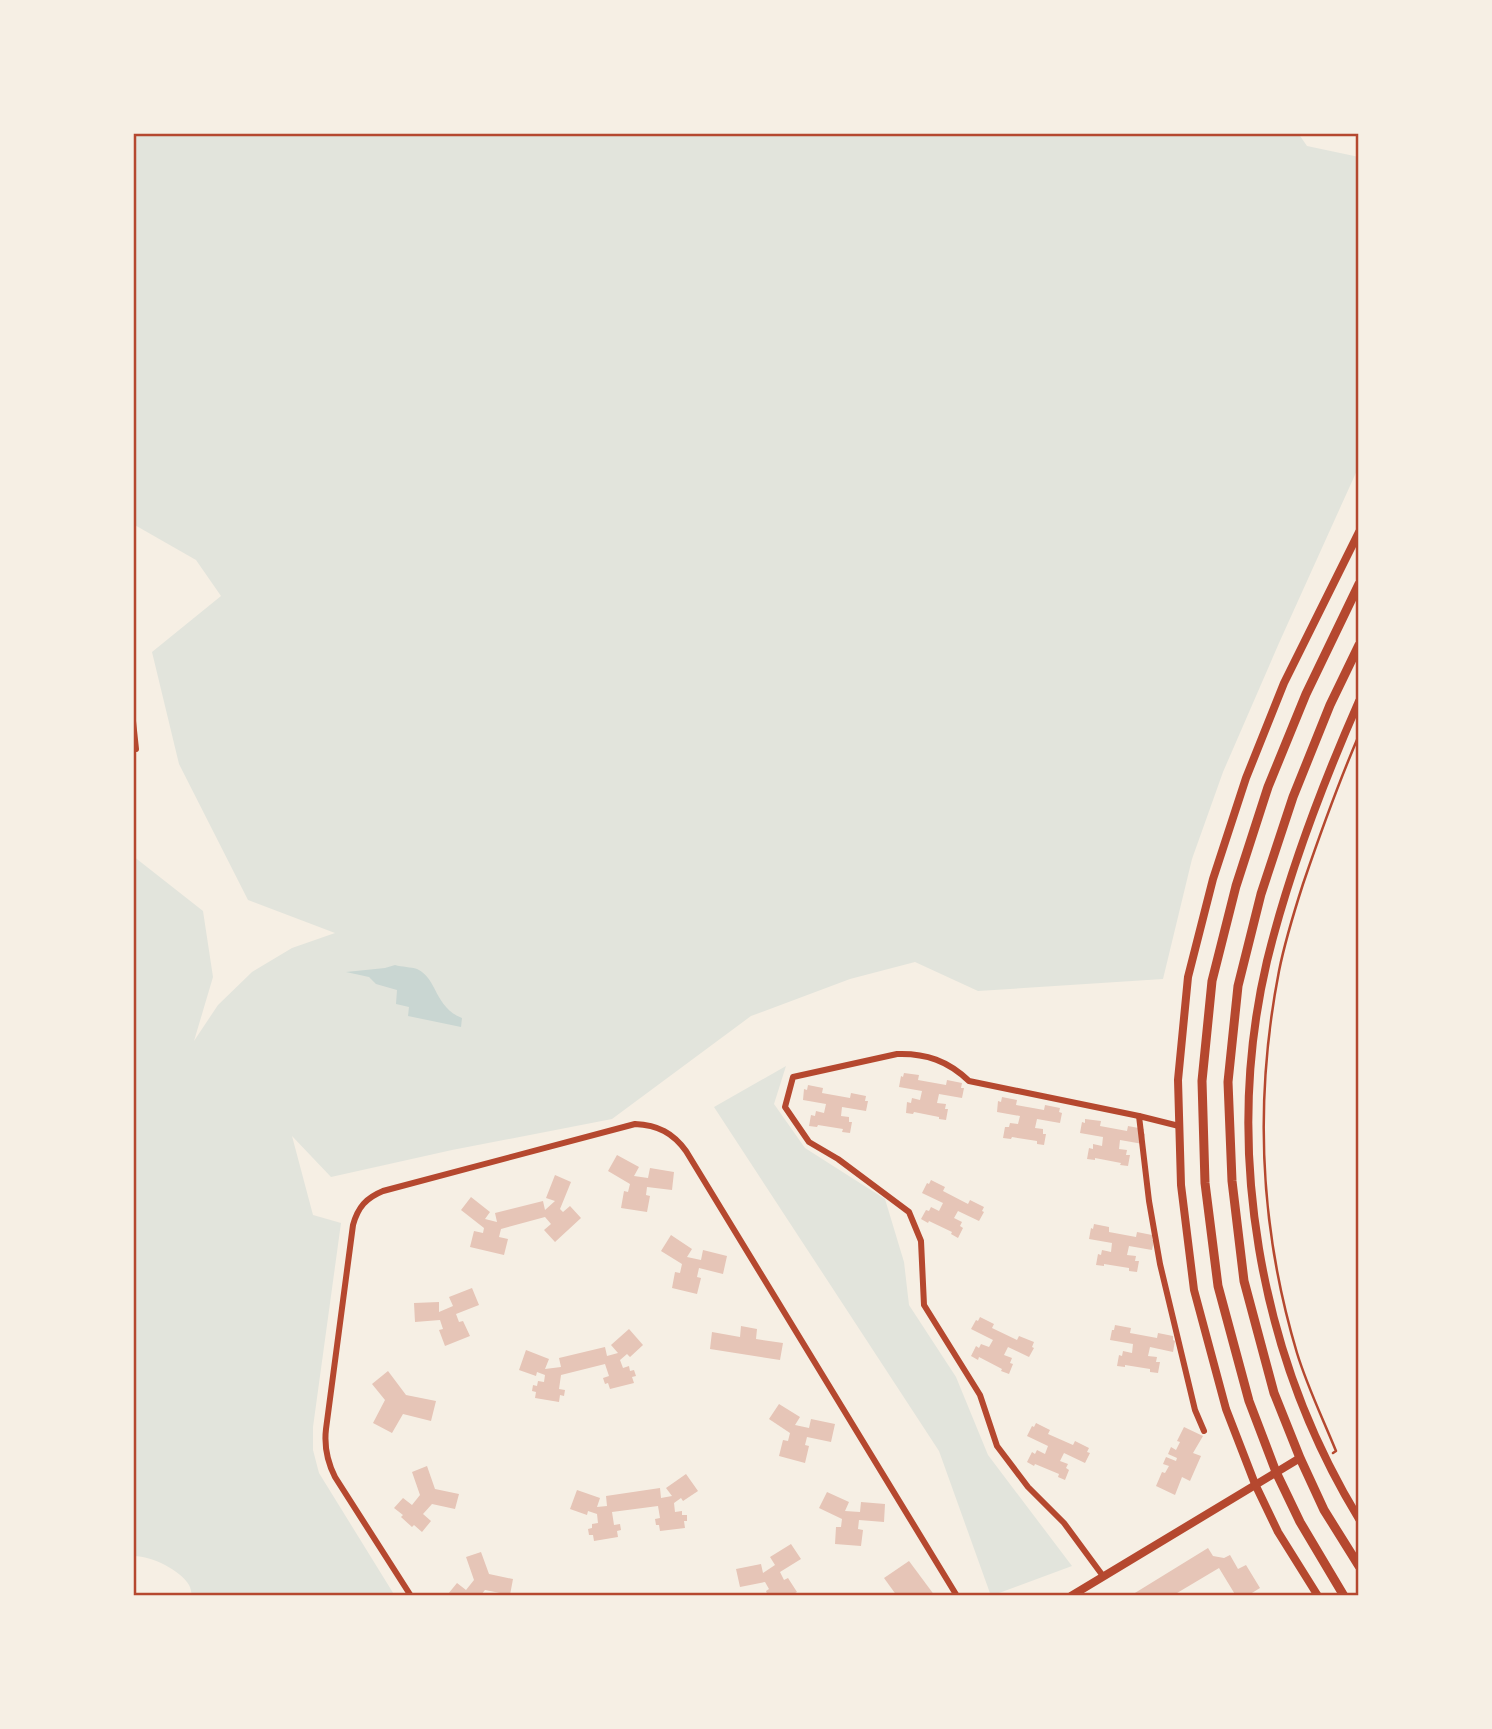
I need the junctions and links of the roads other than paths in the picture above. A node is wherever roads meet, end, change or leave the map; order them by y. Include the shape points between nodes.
1 (1359, 532) edge
2 (1359, 584) edge
3 (1359, 645) edge
4 (1359, 701) edge
5 (133, 721) edge
6 (136, 749) dead end
7 (1139, 1116) junction
8 (1179, 1126) junction
9 (1204, 1431) dead end
10 (1300, 1458) junction
11 (1276, 1472) junction
12 (1255, 1484) junction
13 (1359, 1519) edge
14 (1359, 1566) edge
15 (1103, 1576) junction
16 (411, 1596) edge
17 (957, 1596) edge
18 (1071, 1596) edge
19 (1318, 1596) edge
20 (1344, 1596) edge

1 - 8 main road via 1284,683 1213,879 1188,977 1178,1080
2 - 11 main road via 1306,694 1268,787 1240,874 1212,981 1202,1081 1205,1183 1218,1286 1249,1401
3 - 10 main road via 1293,797 1261,894 1238,986 1228,1082 1232,1181 1244,1281 1274,1393
4 - 13 main road via 1299,852 1267,964 1255,1032 1248,1149 1264,1278 1281,1343 1331,1469
5 - 6 street
7 - 8 street
7 - 9 street via 1160,1264
7 - 15 street via 969,1081 948,1064 910,1054 793,1077 785,1107 809,1142 909,1212 921,1241 924,1305 980,1395 997,1446
8 - 12 main road via 1194,1290 1226,1409
10 - 11 main road
10 - 14 main road via 1324,1510
11 - 12 main road
11 - 20 main road
12 - 15 main road
12 - 19 main road
15 - 18 main road
16 - 17 street via 335,1477 325,1449 356,1214 363,1203 383,1191 635,1124 659,1128 679,1142

